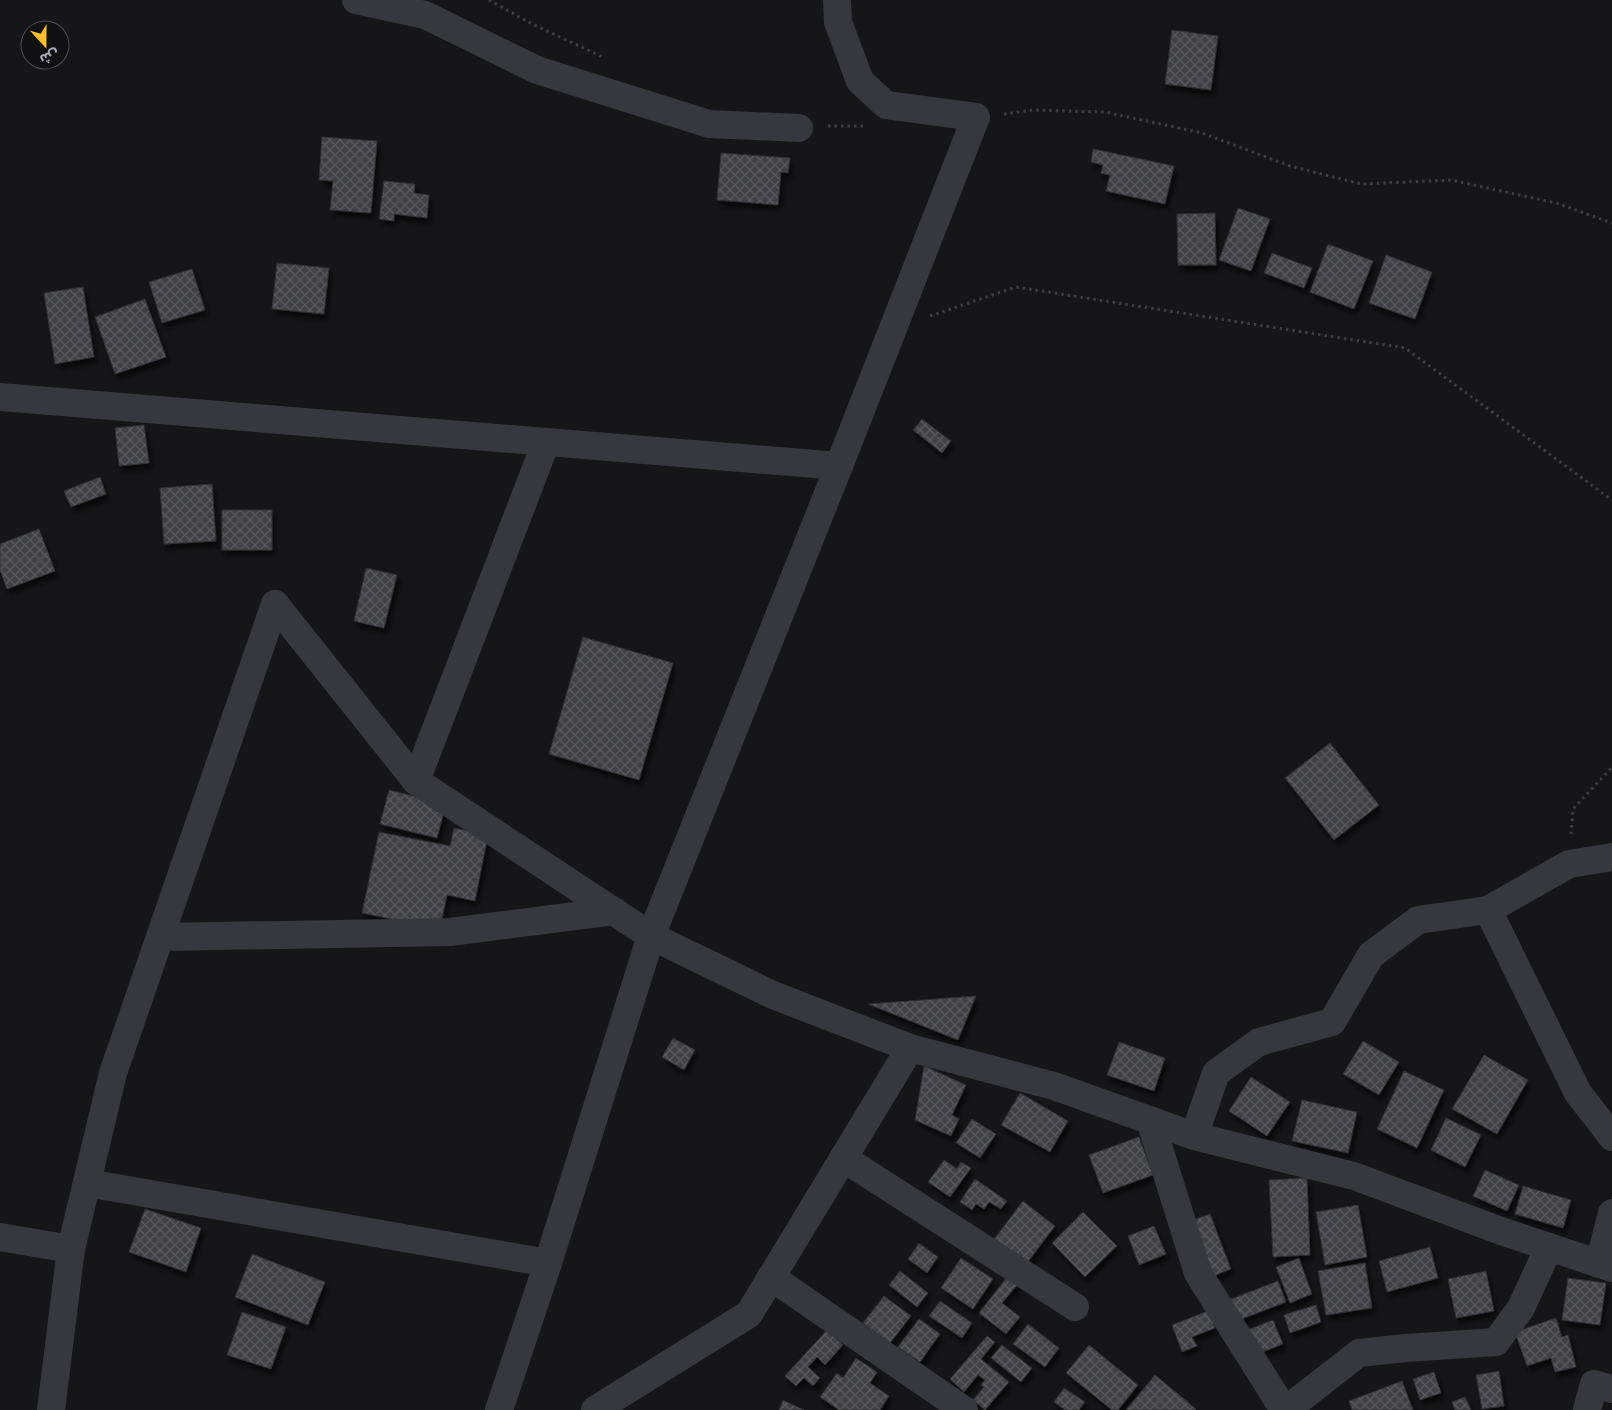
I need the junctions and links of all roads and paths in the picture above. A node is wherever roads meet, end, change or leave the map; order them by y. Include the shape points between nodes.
1 (356, 0) edge
2 (489, 0) edge
3 (837, 0) edge
4 (610, 60) dead end
5 (976, 117) junction
6 (873, 126) dead end
7 (799, 128) joint
8 (1612, 223) edge
9 (893, 328) junction
10 (0, 397) edge
11 (546, 442) junction
12 (839, 466) junction
13 (1612, 500) edge
14 (1612, 767) edge
15 (416, 781) junction
16 (1612, 857) edge
17 (1569, 864) junction
18 (1488, 910) junction
19 (614, 911) junction
20 (651, 936) junction
21 (160, 937) junction
22 (910, 1048) junction
23 (1150, 1120) junction
24 (1194, 1136) junction
25 (1612, 1137) edge
26 (843, 1158) junction
27 (87, 1183) junction
28 (1612, 1213) edge
29 (0, 1237) edge
30 (1549, 1247) junction
31 (72, 1249) junction
32 (548, 1263) junction
33 (1605, 1266) edge
34 (771, 1277) junction
35 (1075, 1307) dead end
36 (1612, 1389) edge
37 (1290, 1409) edge
38 (51, 1410) edge
39 (499, 1410) edge
40 (595, 1410) edge
41 (964, 1410) edge
42 (1587, 1410) edge

1 - 7 street via 424,15 537,70 709,124
2 - 4 path
3 - 5 street via 838,22 860,81 886,105
5 - 8 path via 1033,110 1105,112 1202,133 1290,166 1361,184 1451,180 1556,203
5 - 9 street
6 - 7 path
9 - 12 street
9 - 13 path via 1016,287 1405,348
10 - 11 street
11 - 12 street
11 - 15 street
12 - 20 street
14 - 17 path via 1573,809
15 - 19 street
15 - 21 street via 275,604
16 - 17 street
17 - 18 street
18 - 24 street via 1418,920 1371,955 1332,1022 1260,1042 1216,1074
18 - 25 street via 1578,1093
19 - 20 street
19 - 21 street via 450,932
20 - 22 street via 773,995
20 - 32 street
21 - 27 street via 112,1073
22 - 23 street via 1054,1086
22 - 26 street
23 - 24 street
23 - 37 street via 1198,1273
24 - 30 street via 1354,1176
26 - 34 street
26 - 35 street
27 - 31 street
27 - 32 street
28 - 33 street
29 - 31 street
30 - 33 street
30 - 37 street via 1521,1308 1496,1342 1359,1353
31 - 38 street
32 - 39 street
34 - 40 street via 749,1314
34 - 41 street
36 - 42 street via 1594,1384

